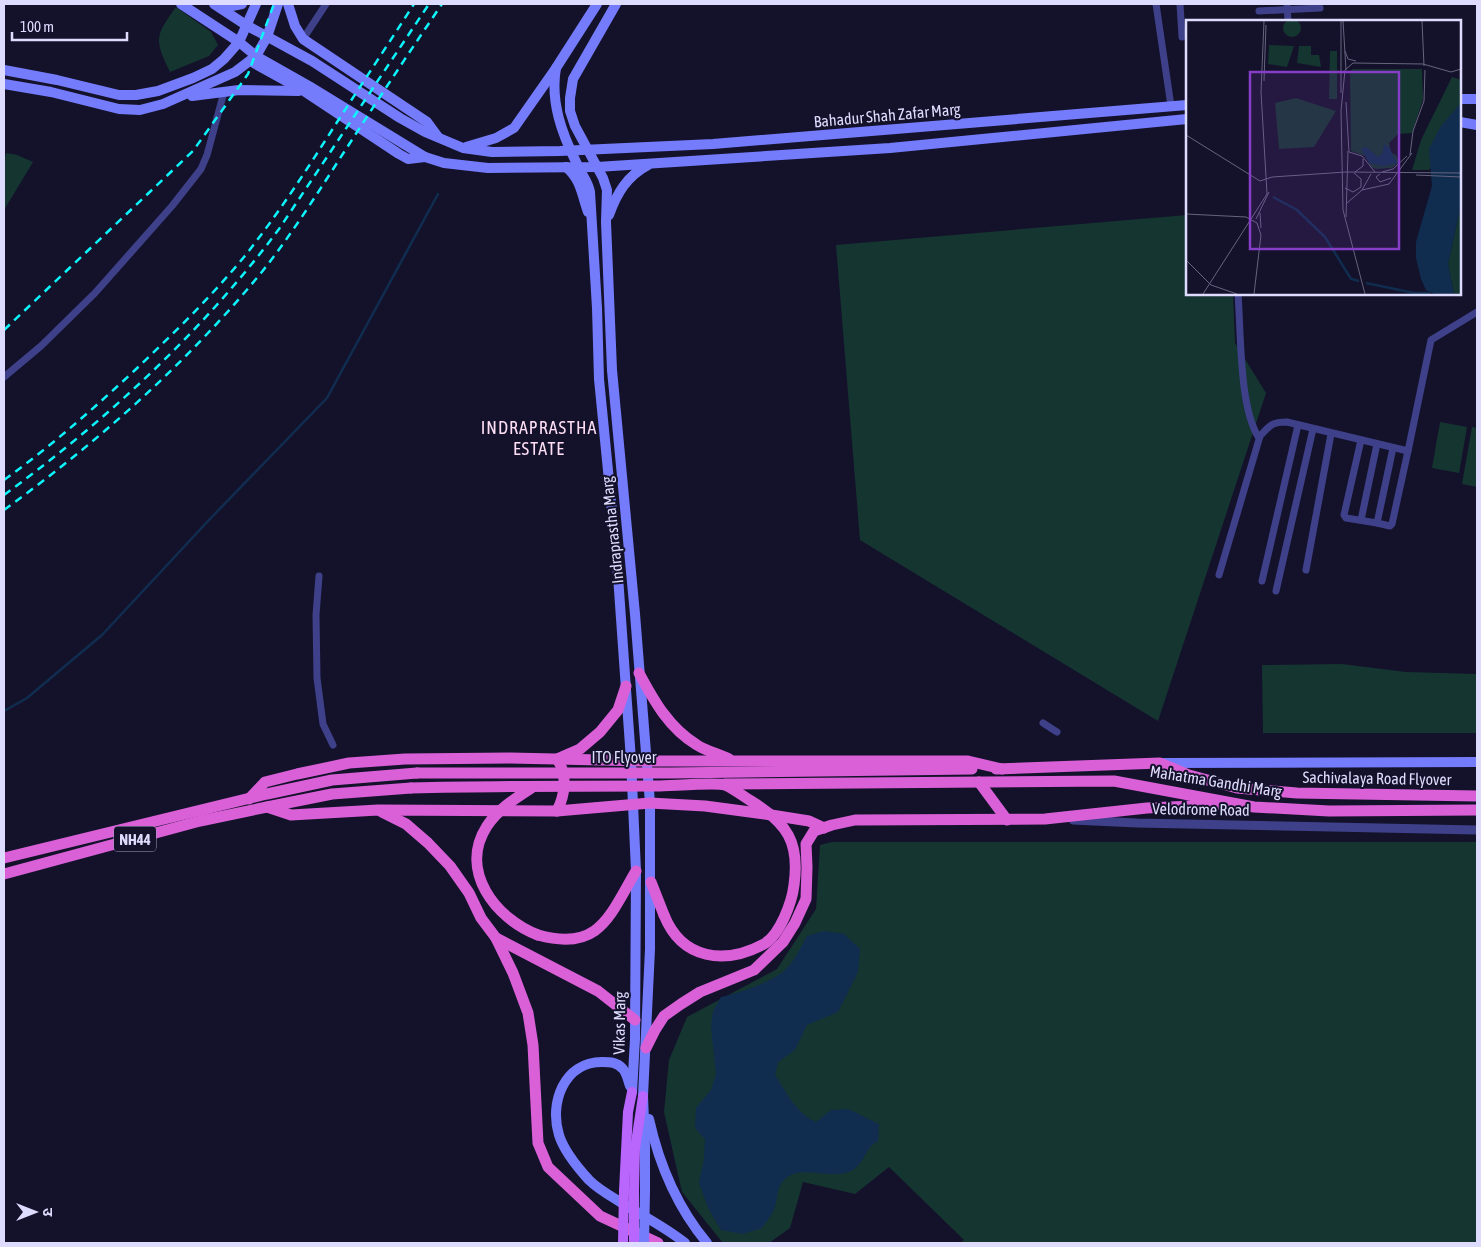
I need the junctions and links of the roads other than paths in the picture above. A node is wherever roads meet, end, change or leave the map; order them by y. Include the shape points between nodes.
1 (181, 4) edge
2 (242, 4) edge
3 (256, 4) edge
4 (278, 4) edge
5 (288, 4) edge
6 (326, 4) edge
7 (597, 4) edge
8 (616, 4) edge
9 (1156, 4) edge
10 (1180, 4) edge
11 (216, 5) edge
12 (1287, 7) edge
13 (1320, 8) dead end
14 (1259, 11) dead end
15 (1288, 20) edge
16 (246, 25) junction
17 (267, 37) junction
18 (1182, 37) dead end
19 (304, 39) junction
20 (239, 42) junction
21 (319, 50) junction
22 (253, 59) junction
23 (312, 61) junction
24 (556, 68) junction
25 (4, 70) edge
26 (4, 84) edge
27 (160, 90) junction
28 (304, 91) junction
29 (224, 92) junction
30 (183, 96) junction
31 (1477, 98) edge
32 (1461, 99) edge
33 (163, 104) junction
34 (1186, 105) edge
35 (1171, 106) junction
36 (1186, 119) edge
37 (1461, 122) edge
38 (1477, 125) edge
39 (438, 138) junction
40 (463, 148) junction
41 (590, 150) junction
42 (570, 151) junction
43 (425, 158) junction
44 (651, 163) junction
45 (578, 167) junction
46 (597, 167) junction
47 (566, 168) junction
48 (592, 222) junction
49 (606, 222) junction
50 (1238, 295) edge
51 (1477, 312) edge
52 (4, 377) edge
53 (1298, 425) junction
54 (1313, 429) junction
55 (1331, 434) junction
56 (1259, 438) junction
57 (1361, 440) junction
58 (1377, 444) junction
59 (1394, 448) junction
60 (1408, 451) junction
61 (1361, 520) junction
62 (1377, 523) junction
63 (1306, 570) dead end
64 (1219, 575) dead end
65 (319, 576) dead end
66 (1262, 582) dead end
67 (1276, 591) dead end
68 (639, 673) junction
69 (626, 686) junction
70 (1043, 722) dead end
71 (1057, 732) dead end
72 (333, 745) dead end
73 (557, 759) junction
74 (631, 760) junction
75 (647, 761) junction
76 (734, 761) junction
77 (1477, 762) edge
78 (1160, 763) junction
79 (1002, 769) junction
80 (975, 782) junction
81 (724, 784) junction
82 (533, 787) junction
83 (1477, 796) edge
84 (249, 798) junction
85 (650, 803) junction
86 (632, 804) junction
87 (1235, 804) junction
88 (266, 806) junction
89 (378, 810) junction
90 (1477, 810) edge
91 (557, 811) junction
92 (1044, 819) junction
93 (1007, 820) junction
94 (824, 828) junction
95 (1477, 830) edge
96 (4, 858) edge
97 (636, 872) junction
98 (4, 874) edge
99 (650, 882) junction
100 (496, 938) junction
101 (635, 1020) junction
102 (646, 1048) junction
103 (632, 1092) junction
104 (643, 1096) junction
105 (634, 1191) junction
106 (623, 1243) edge
107 (634, 1243) edge
108 (644, 1243) edge
109 (658, 1243) edge
110 (685, 1243) edge
111 (707, 1243) edge

1 - 20 main road
2 - 11 main road
3 - 16 main road
4 - 17 main road
5 - 19 main road via 294,26
6 - 19 street
7 - 24 main road
8 - 41 main road, Indraprastha Marg via 571,87 570,111
9 - 35 street
10 - 18 street
11 - 16 main road
12 - 13 street
12 - 14 street
12 - 15 street
16 - 17 main road
16 - 20 main road
17 - 22 main road
17 - 23 main road
19 - 21 main road
20 - 22 main road
20 - 27 main road via 212,69
21 - 23 main road
21 - 39 main road via 427,122
22 - 28 main road
22 - 30 main road via 235,72
22 - 43 main road via 318,92
23 - 39 main road via 400,118
24 - 40 main road via 514,128 496,138
24 - 42 main road, Indraprastha Marg via 555,106
25 - 27 main road via 120,95
26 - 33 main road via 119,109 140,110
27 - 33 main road
28 - 29 main road
28 - 43 main road via 396,153 408,159
29 - 30 main road
29 - 52 street via 207,155 184,192 95,293 42,346
30 - 33 main road
31 - 32 main road
34 - 35 main road, Bahadur Shah Zafar Marg
35 - 41 main road, Bahadur Shah Zafar Marg via 776,139
36 - 44 main road, Bahadur Shah Zafar Marg via 890,148
37 - 38 main road
39 - 40 main road
40 - 42 main road via 492,152
41 - 42 main road, Bahadur Shah Zafar Marg
41 - 46 main road, Indraprastha Marg
42 - 45 main road, Indraprastha Marg
43 - 47 main road via 488,168
44 - 46 main road, Bahadur Shah Zafar Marg
44 - 49 main road via 625,182
45 - 46 main road, Bahadur Shah Zafar Marg
45 - 47 main road
45 - 48 main road, Indraprastha Marg via 589,186
46 - 49 main road, Indraprastha Marg via 607,190
47 - 48 main road via 579,182
48 - 69 main road, Indraprastha Marg via 599,378
49 - 68 main road, Indraprastha Marg via 612,370
50 - 56 street via 1244,384 1254,430
51 - 60 street via 1431,340
53 - 54 street
53 - 56 street via 1278,422 1269,425
53 - 66 street
54 - 55 street
54 - 67 street
55 - 57 street
55 - 63 street
56 - 64 street
57 - 58 street
57 - 61 street via 1344,515
58 - 59 street
58 - 61 street
59 - 60 street
59 - 62 street
60 - 62 street via 1392,524
61 - 62 street
65 - 72 street via 317,678 323,724
68 - 75 main road, Indraprastha Marg
68 - 76 highway via 669,722 697,745
69 - 73 highway via 618,710 600,732 580,749
69 - 74 main road, Indraprastha Marg
70 - 71 street
73 - 74 highway
73 - 84 highway via 405,759 349,763 265,782
73 - 91 highway via 565,780 564,798
74 - 75 highway
74 - 86 main road, Indraprastha Marg
75 - 76 highway
75 - 85 main road, Indraprastha Marg
76 - 79 highway via 968,761
77 - 78 main road, Mahatma Gandhi Marg
78 - 79 highway, Mahatma Gandhi Marg
78 - 83 highway, Sachivalaya Road Flyover via 1236,788 1297,793
79 - 84 highway, ITO Flyover / NH44, bridge via 417,773 332,780
80 - 81 highway, ITO Flyover
80 - 87 highway, Mahatma Gandhi Marg via 1114,781
80 - 93 highway
81 - 82 highway, ITO Flyover, bridge
81 - 99 highway, bridge via 773,815 785,828 793,847 794,887 787,913 772,937 745,953 707,956 695,952 675,935
82 - 88 highway, ITO Flyover / NH44, bridge via 411,788 332,794
82 - 97 highway, bridge via 503,808 486,827 477,850 482,885 501,912 524,929 552,939 579,939 591,934 607,918
84 - 96 highway, NH44
85 - 86 highway
85 - 94 highway via 765,814 809,821
85 - 99 main road, Vikas Marg
86 - 91 highway
86 - 97 main road, Vikas Marg
87 - 90 highway, Mahatma Gandhi Marg via 1329,811
87 - 92 highway via 1147,808
88 - 89 highway via 291,815
88 - 98 highway, NH44
89 - 91 highway
89 - 100 highway via 406,824 450,866
92 - 93 highway
92 - 95 street, Velodrome Road
93 - 94 highway via 854,820
94 - 102 highway via 814,831 806,844 806,899 783,942 754,970 700,992 664,1016
97 - 101 main road, Vikas Marg
99 - 102 main road, Vikas Marg
100 - 101 highway via 598,991
100 - 109 highway via 528,1012 538,1144 548,1167 600,1216
101 - 103 main road, Vikas Marg
102 - 104 main road, Vikas Marg
103 - 105 main road, Vikas Marg via 628,1112
103 - 110 main road via 627,1075 617,1064 595,1062 579,1067 565,1080 558,1096 560,1137 594,1185
104 - 105 main road, Vikas Marg via 635,1148
104 - 111 main road via 654,1142 676,1198
105 - 106 main road, Vikas Marg, bridge
105 - 107 main road, Vikas Marg, bridge
105 - 108 main road, Vikas Marg, bridge

